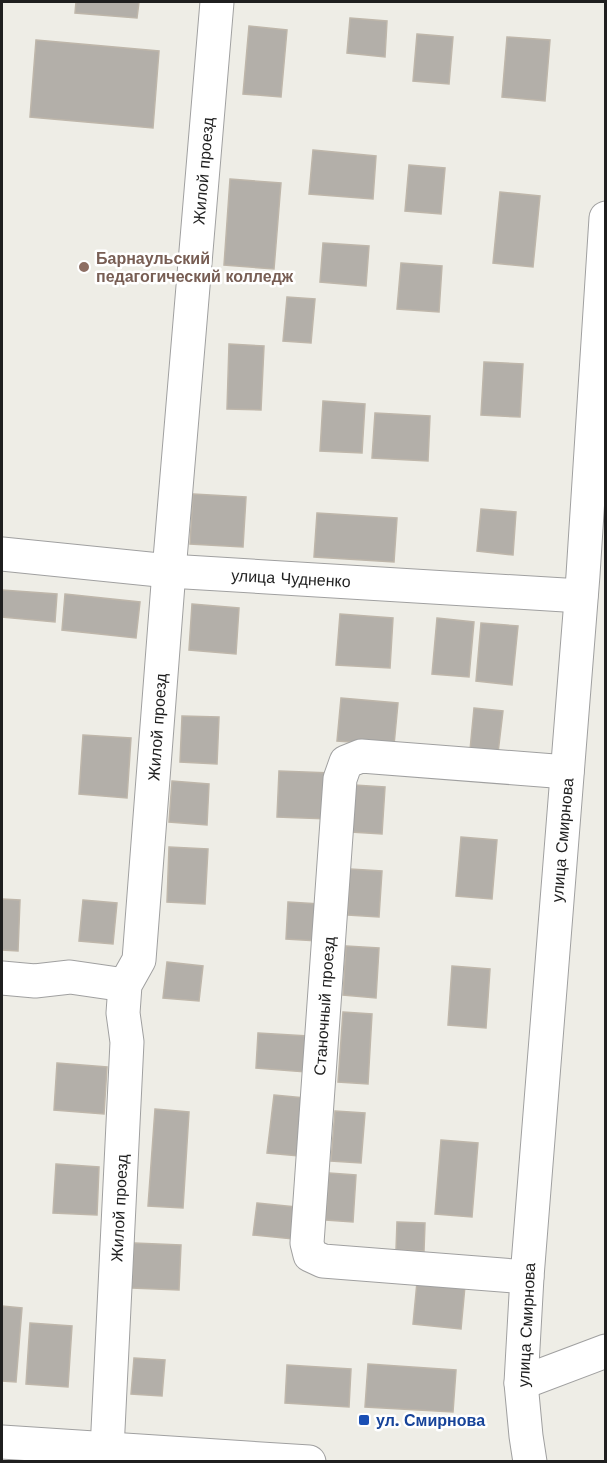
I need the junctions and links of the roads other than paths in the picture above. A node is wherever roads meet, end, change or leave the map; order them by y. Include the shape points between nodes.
1 (217, 2) edge
2 (606, 218) edge
3 (2, 554) edge
4 (169, 571) junction
5 (588, 617) edge
6 (567, 772) junction
7 (2, 978) edge
8 (125, 985) junction
9 (527, 1277) junction
10 (606, 1351) edge
11 (521, 1383) junction
12 (2, 1442) edge
13 (107, 1450) junction
14 (67, 1454) edge
15 (309, 1461) edge
16 (530, 1461) edge

1 - 4 street, Жилой проезд
2 - 5 street, улица Смирнова
3 - 4 street, улица Чудненко
4 - 5 street, улица Чудненко
4 - 8 street, Жилой проезд via 139,960
5 - 6 street, улица Смирнова
6 - 9 street, улица Смирнова
6 - 9 street, Станочный проезд via 361,756 346,762 340,779 307,1243 310,1255 322,1261
7 - 8 street via 35,981 70,977
8 - 13 street, Жилой проезд via 127,1042
9 - 11 street, улица Смирнова
10 - 11 street
11 - 16 street, улица Смирнова
12 - 14 street
13 - 14 street
13 - 15 street

